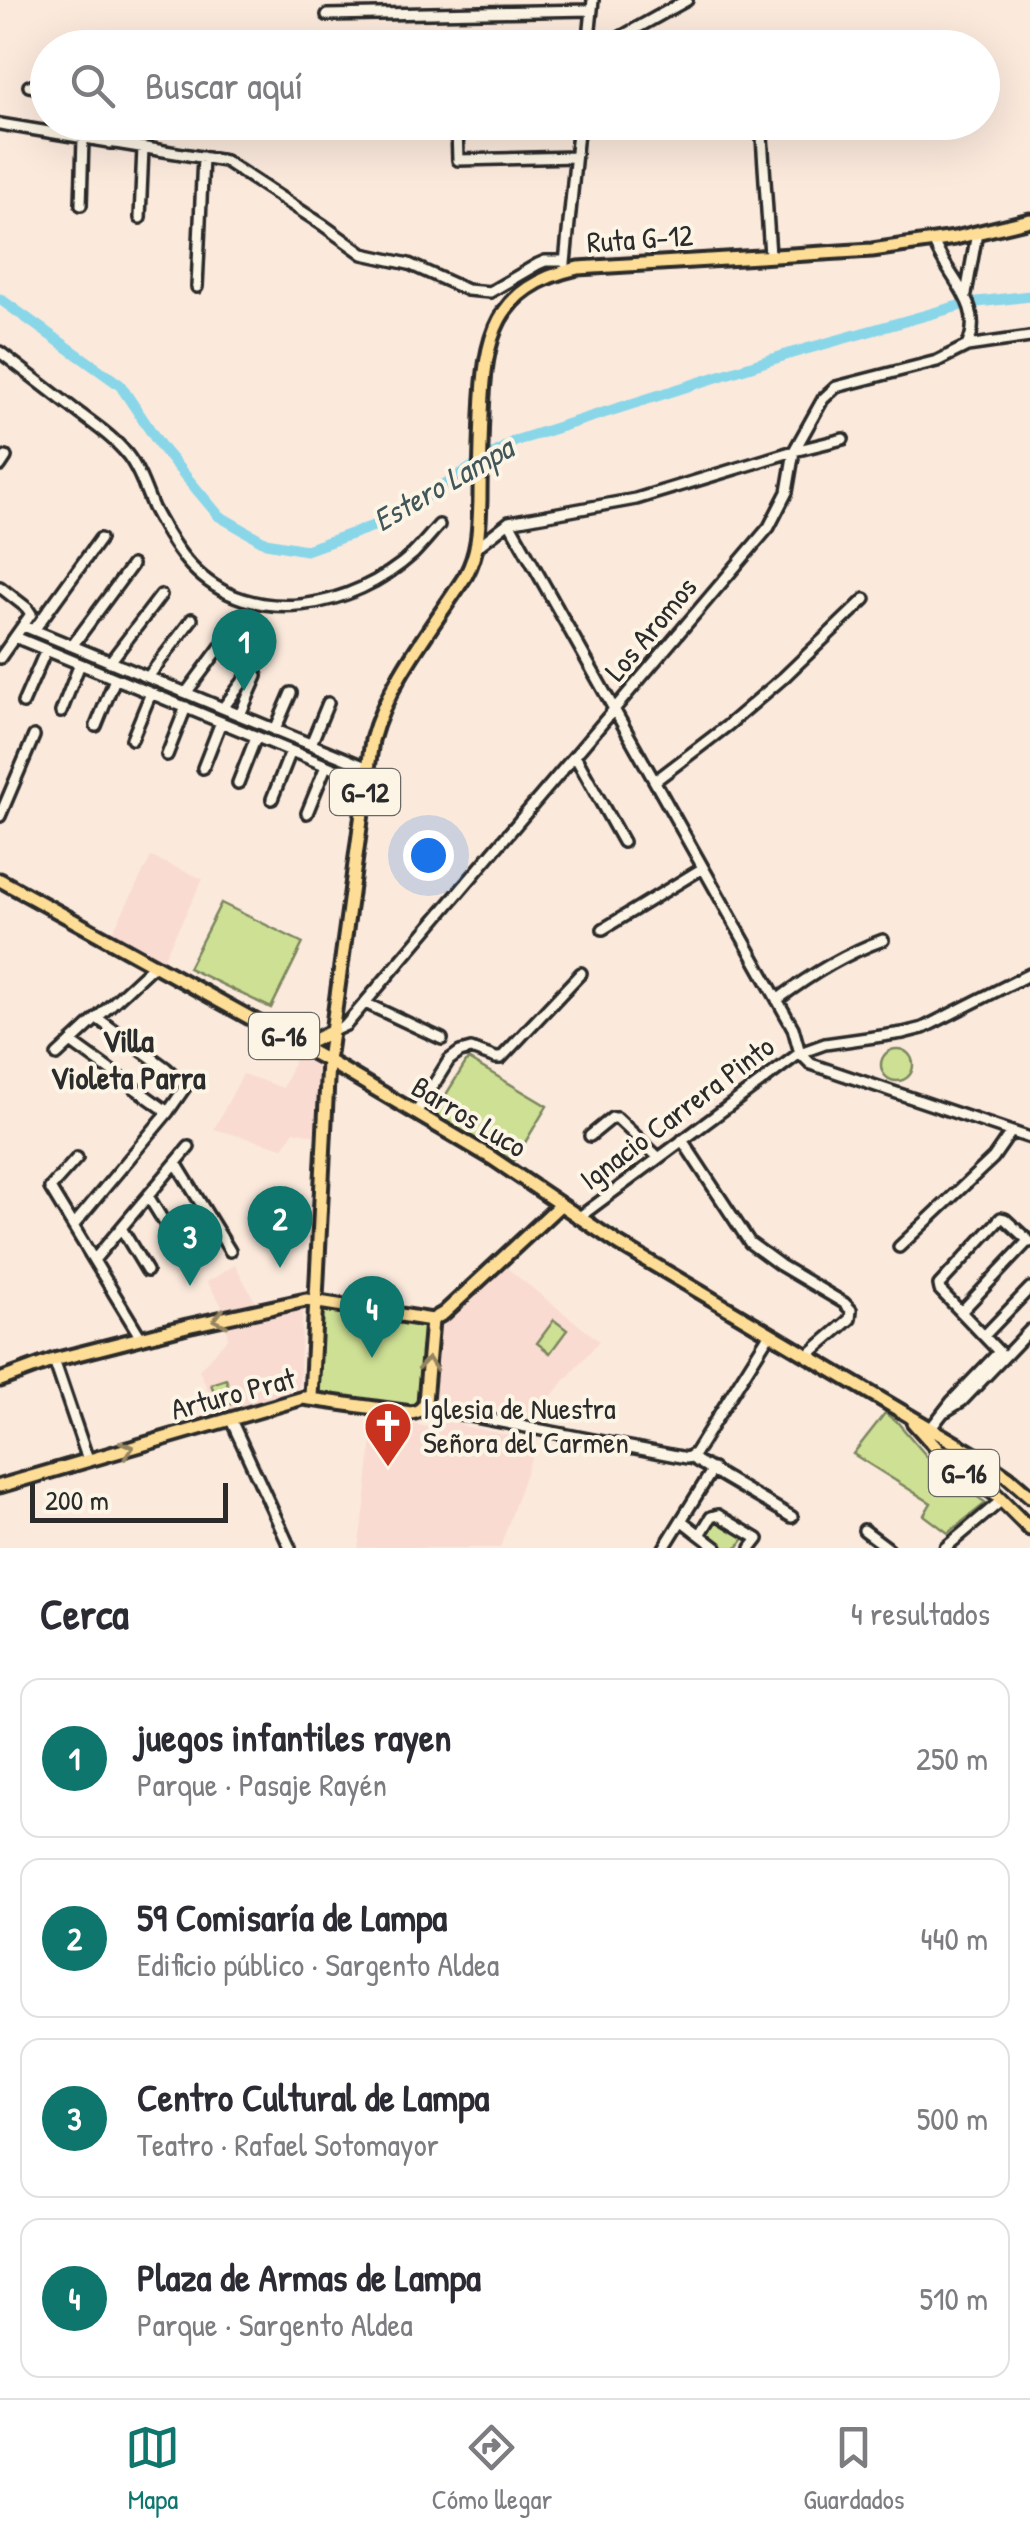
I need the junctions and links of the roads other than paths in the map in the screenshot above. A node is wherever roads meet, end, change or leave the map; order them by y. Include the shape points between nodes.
1 (687, 0) edge
2 (592, 5) edge
3 (327, 15) dead end
4 (590, 30) edge
5 (633, 30) edge
6 (0, 124) edge
7 (30, 129) edge
8 (83, 140) edge
9 (90, 140) edge
10 (110, 140) edge
11 (457, 140) edge
12 (577, 140) edge
13 (762, 140) edge
14 (110, 143) junction
15 (143, 148) junction
16 (202, 157) junction
17 (576, 157) junction
18 (80, 205) dead end
19 (140, 218) dead end
20 (1030, 220) edge
21 (977, 233) junction
22 (934, 242) junction
23 (770, 255) junction
24 (566, 266) junction
25 (197, 286) dead end
26 (966, 294) junction
27 (1030, 337) edge
28 (968, 346) junction
29 (0, 352) edge
30 (843, 439) dead end
31 (794, 451) junction
32 (509, 522) junction
33 (439, 526) dead end
34 (100, 540) dead end
35 (476, 548) junction
36 (132, 565) dead end
37 (0, 587) edge
38 (160, 595) dead end
39 (865, 599) dead end
40 (192, 619) dead end
41 (33, 630) junction
42 (15, 638) junction
43 (224, 642) dead end
44 (35, 646) junction
45 (72, 646) junction
46 (46, 650) junction
47 (0, 658) edge
48 (110, 662) junction
49 (80, 664) junction
50 (148, 677) junction
51 (116, 679) junction
52 (291, 693) dead end
53 (151, 694) junction
54 (192, 695) junction
55 (24, 703) dead end
56 (328, 703) dead end
57 (223, 708) junction
58 (190, 710) junction
59 (614, 710) junction
60 (60, 712) dead end
61 (240, 715) junction
62 (221, 722) junction
63 (96, 726) dead end
64 (276, 730) junction
65 (34, 736) dead end
66 (256, 737) junction
67 (132, 739) dead end
68 (311, 744) junction
69 (291, 751) junction
70 (167, 755) dead end
71 (338, 756) junction
72 (575, 756) junction
73 (329, 767) junction
74 (203, 768) dead end
75 (368, 768) junction
76 (655, 781) junction
77 (366, 782) junction
78 (238, 784) dead end
79 (272, 799) dead end
80 (306, 813) dead end
81 (0, 816) edge
82 (623, 842) dead end
83 (700, 869) junction
84 (0, 880) edge
85 (603, 929) dead end
86 (883, 940) dead end
87 (154, 964) junction
88 (581, 973) dead end
89 (1030, 974) edge
90 (777, 1000) junction
91 (365, 1003) junction
92 (98, 1018) junction
93 (332, 1032) junction
94 (442, 1039) dead end
95 (71, 1042) junction
96 (298, 1044) junction
97 (800, 1053) junction
98 (57, 1055) dead end
99 (328, 1062) junction
100 (168, 1112) junction
101 (416, 1113) junction
102 (1010, 1134) junction
103 (590, 1136) dead end
104 (1030, 1138) edge
105 (682, 1140) junction
106 (189, 1147) dead end
107 (77, 1158) dead end
108 (658, 1158) junction
109 (176, 1162) junction
110 (148, 1196) junction
111 (560, 1205) junction
112 (578, 1218) junction
113 (73, 1226) junction
114 (121, 1228) junction
115 (1029, 1241) edge
116 (899, 1247) dead end
117 (230, 1251) dead end
118 (94, 1260) junction
119 (188, 1261) dead end
120 (147, 1272) dead end
121 (1030, 1288) edge
122 (315, 1301) junction
123 (961, 1312) junction
124 (432, 1320) junction
125 (1030, 1330) edge
126 (770, 1333) junction
127 (984, 1336) junction
128 (141, 1338) junction
129 (1001, 1354) junction
130 (808, 1356) junction
131 (54, 1360) junction
132 (0, 1380) edge
133 (310, 1397) junction
134 (423, 1407) junction
135 (903, 1412) junction
136 (231, 1420) junction
137 (931, 1428) junction
138 (690, 1457) junction
139 (88, 1460) junction
140 (712, 1469) junction
141 (0, 1486) edge
142 (1002, 1500) junction
143 (1030, 1500) edge
144 (792, 1517) dead end
145 (682, 1521) junction
146 (1030, 1529) edge
147 (864, 1530) dead end
148 (700, 1535) junction
149 (754, 1544) edge
150 (290, 1548) edge
151 (664, 1548) edge
152 (717, 1548) edge
153 (888, 1548) edge
154 (945, 1548) edge

1 - 5 street
2 - 3 street
2 - 4 street
6 - 7 street
8 - 18 street
9 - 14 street
10 - 14 street
11 - 17 street via 458,160
12 - 17 street
13 - 23 street
14 - 15 street
15 - 16 street
15 - 19 street
16 - 24 street via 225,161 363,254 409,264 468,290 490,292 545,261
16 - 25 street
17 - 24 street
20 - 21 main road, Ruta G-12 / G-12
21 - 22 main road, Ruta G-12 / G-12
21 - 26 street
22 - 23 main road, Ruta G-12 / G-12
22 - 26 street
23 - 24 main road, Ruta G-12 / G-12
24 - 35 main road, Ruta G-12 / G-12 via 514,299 486,353
26 - 28 street via 973,323
27 - 28 street, Los Aromos
28 - 31 street, Los Aromos via 936,361 836,386
29 - 33 street via 124,450 190,565 238,596 270,606 336,598 411,556
30 - 31 street
31 - 32 street via 636,499
31 - 59 street, Los Aromos via 787,492 770,527
32 - 35 street
32 - 59 street
34 - 41 street
35 - 75 main road, G-12 via 466,576 386,703
36 - 45 street
37 - 41 street via 31,614
38 - 48 street
39 - 76 street via 783,678
40 - 50 street
41 - 42 street
41 - 44 street
41 - 45 street
42 - 44 street
42 - 47 street
43 - 54 street
44 - 46 street
45 - 48 street
46 - 49 street
46 - 55 street
48 - 50 street
49 - 51 street
49 - 60 street
50 - 54 street
51 - 53 street
51 - 63 street
52 - 64 street
53 - 58 street
53 - 67 street
54 - 57 street
54 - 58 street
56 - 68 street
57 - 61 street
57 - 61 street via 255,671
58 - 62 street
58 - 70 street
59 - 72 street, Los Aromos
59 - 76 street
61 - 64 street
62 - 66 street
62 - 74 street
64 - 68 street
65 - 81 street
66 - 69 street
66 - 78 street
68 - 71 street
69 - 73 street
69 - 79 street
71 - 73 street
71 - 75 street
72 - 82 street
72 - 91 street, Los Aromos
73 - 77 street
73 - 80 street
75 - 77 main road, G-12
76 - 83 street
77 - 93 main road, G-12
83 - 85 street
83 - 90 street
84 - 87 main road, Barros Luco / G-16
86 - 90 street via 816,972
87 - 92 street
87 - 96 main road, Barros Luco / G-16
88 - 101 street via 501,1058 470,1048 451,1057
89 - 97 street, Ignacio Carrera Pinto via 917,1030
90 - 97 street
91 - 93 street, Los Aromos
91 - 94 street
92 - 95 street
92 - 100 street via 186,1086
93 - 96 main road
93 - 99 main road, G-12
95 - 98 street
95 - 100 street
96 - 99 main road, Barros Luco / G-16
97 - 102 street via 810,1064
97 - 105 street, Ignacio Carrera Pinto
99 - 101 main road, Barros Luco / G-16
99 - 122 main road
100 - 113 street
101 - 111 main road, Barros Luco / G-16
102 - 104 street
102 - 116 street
103 - 108 street via 617,1118
105 - 108 street, Ignacio Carrera Pinto
105 - 130 street via 750,1244 851,1310 850,1319
106 - 109 street
107 - 113 street via 50,1188
108 - 112 street, Ignacio Carrera Pinto
109 - 110 street
109 - 117 street
110 - 114 street
110 - 119 street
111 - 112 main road, Barros Luco / G-16
111 - 124 main road, Ignacio Carrera Pinto
112 - 126 main road, Barros Luco / G-16
113 - 118 street
114 - 118 street
114 - 120 street
115 - 123 street
115 - 123 street via 1002,1218 987,1232 938,1285
118 - 128 street
121 - 127 street
122 - 124 main road
122 -> 128 main road
122 - 133 main road
123 - 127 street
134 -> 124 main road
125 - 129 street
126 - 130 main road, Barros Luco / G-16
126 - 138 street
127 - 129 street
128 - 131 main road
129 - 137 street
130 - 135 main road, Barros Luco / G-16
131 - 132 main road
131 - 139 street
133 - 134 main road, Arturo Prat via 410,1413
133 - 136 main road, Arturo Prat
134 - 138 street, Arturo Prat
135 - 137 main road, Barros Luco / G-16
135 - 142 main road, Barros Luco / G-16 via 948,1461
139 -> 136 main road, Arturo Prat
136 - 150 street
137 - 143 main road, Barros Luco / G-16 via 993,1466
138 - 140 street
139 - 141 main road, Arturo Prat
140 - 144 street
140 - 145 street
142 - 143 main road
142 - 146 main road, Barros Luco / G-16
142 - 154 street
145 - 148 street
145 - 151 street
147 - 153 street
148 - 149 street via 716,1515
148 - 152 street

